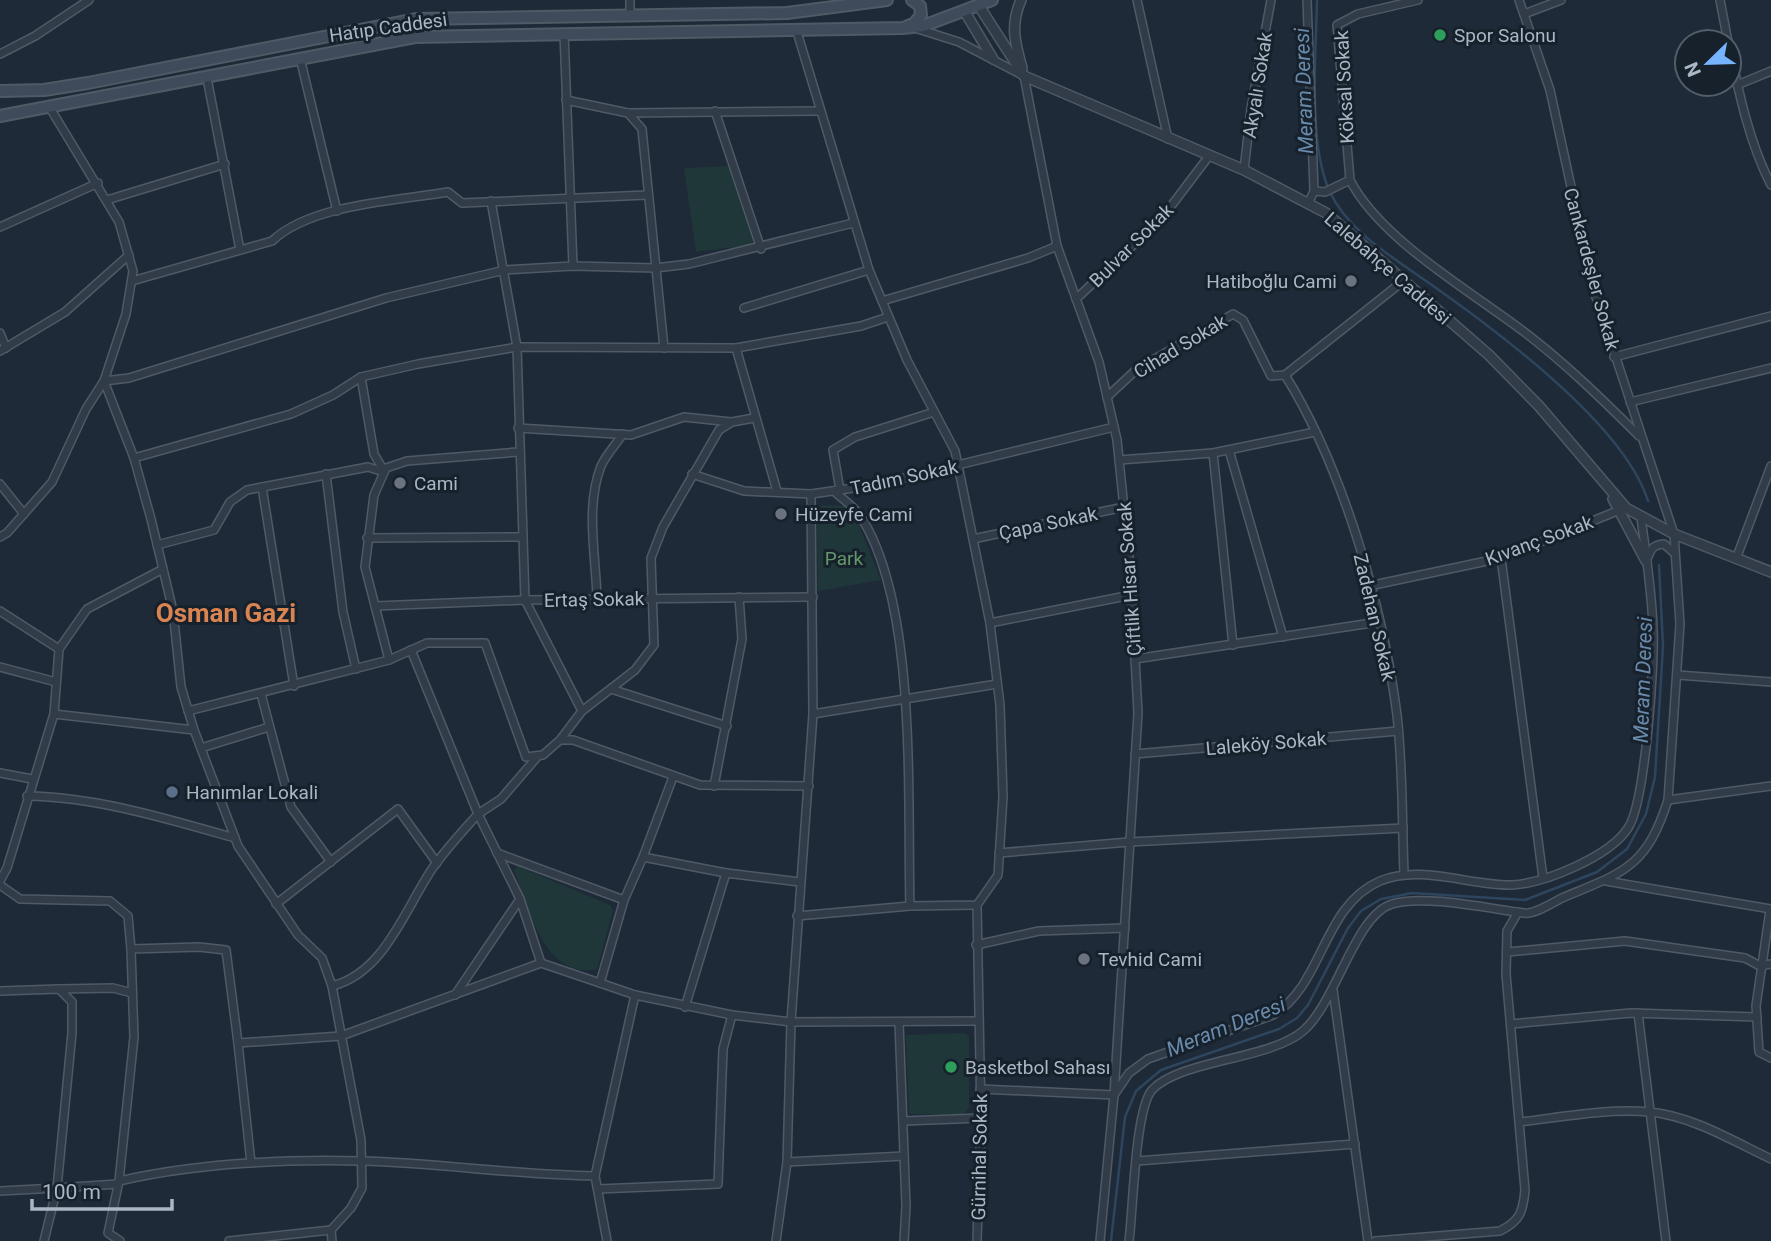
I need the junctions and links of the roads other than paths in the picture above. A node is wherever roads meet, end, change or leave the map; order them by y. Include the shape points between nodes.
1 (89, 0) edge
2 (630, 0) edge
3 (887, 0) edge
4 (912, 0) edge
5 (968, 0) edge
6 (992, 0) edge
7 (1021, 0) edge
8 (1137, 0) edge
9 (1272, 0) edge
10 (1307, 0) edge
11 (1418, 0) edge
12 (1519, 0) edge
13 (1561, 0) edge
14 (1720, 0) edge
15 (979, 6) junction
16 (965, 12) junction
17 (1524, 14) junction
18 (630, 16) junction
19 (907, 28) junction
20 (1726, 28) edge
21 (797, 32) junction
22 (564, 33) junction
23 (0, 54) edge
24 (300, 58) junction
25 (993, 58) junction
26 (1771, 71) edge
27 (1024, 76) junction
28 (207, 78) junction
29 (1743, 83) edge
30 (0, 91) edge
31 (1741, 98) edge
32 (566, 100) junction
33 (50, 108) junction
34 (715, 111) junction
35 (819, 111) junction
36 (628, 113) junction
37 (0, 116) edge
38 (1168, 139) junction
39 (1209, 156) junction
40 (225, 164) junction
41 (1244, 170) junction
42 (1346, 182) junction
43 (98, 183) junction
44 (1771, 185) edge
45 (1314, 191) junction
46 (647, 195) junction
47 (568, 199) junction
48 (107, 200) junction
49 (491, 201) junction
50 (1308, 204) junction
51 (337, 211) junction
52 (853, 223) junction
53 (0, 227) edge
54 (1057, 246) junction
55 (761, 249) junction
56 (240, 250) junction
57 (129, 255) junction
58 (573, 266) junction
59 (655, 268) junction
60 (505, 270) junction
61 (869, 270) junction
62 (132, 281) junction
63 (1402, 282) junction
64 (1076, 299) junction
65 (882, 301) junction
66 (744, 308) dead end
67 (1771, 316) edge
68 (888, 317) junction
69 (0, 333) edge
70 (517, 347) junction
71 (664, 348) junction
72 (736, 348) junction
73 (3, 349) edge
74 (1614, 357) junction
75 (1771, 368) edge
76 (1285, 375) junction
77 (361, 377) junction
78 (104, 382) junction
79 (1107, 397) junction
80 (1630, 402) junction
81 (934, 412) junction
82 (754, 418) junction
83 (732, 422) junction
84 (1114, 427) junction
85 (518, 428) junction
86 (1315, 432) junction
87 (623, 434) junction
88 (1642, 439) junction
89 (1229, 450) junction
90 (518, 452) junction
91 (1213, 453) junction
92 (134, 457) junction
93 (1119, 460) junction
94 (958, 465) junction
95 (1771, 466) edge
96 (384, 472) junction
97 (326, 474) junction
98 (692, 474) junction
99 (0, 484) edge
100 (262, 487) junction
101 (777, 491) junction
102 (837, 491) junction
103 (811, 494) junction
104 (1124, 507) junction
105 (1623, 509) junction
106 (24, 514) junction
107 (1641, 518) junction
108 (1674, 534) junction
109 (0, 537) edge
110 (522, 537) junction
111 (368, 538) junction
112 (973, 539) junction
113 (157, 545) junction
114 (1501, 558) junction
115 (1676, 559) junction
116 (1736, 559) junction
117 (1646, 561) junction
118 (163, 569) junction
119 (1771, 572) edge
120 (1369, 586) junction
121 (1131, 595) junction
122 (739, 597) junction
123 (813, 597) junction
124 (654, 598) junction
125 (597, 599) junction
126 (524, 600) junction
127 (375, 606) junction
128 (0, 611) edge
129 (1378, 622) junction
130 (990, 623) junction
131 (1283, 637) junction
132 (1233, 645) junction
133 (60, 649) junction
134 (411, 650) junction
135 (1135, 659) junction
136 (389, 660) junction
137 (0, 667) edge
138 (356, 669) junction
139 (1678, 676) junction
140 (57, 682) junction
141 (1771, 682) edge
142 (997, 684) junction
143 (294, 686) junction
144 (611, 689) junction
145 (261, 694) junction
146 (903, 698) junction
147 (188, 711) junction
148 (582, 711) junction
149 (54, 714) junction
150 (813, 714) junction
151 (727, 726) junction
152 (269, 727) junction
153 (194, 730) junction
154 (1398, 731) junction
155 (560, 740) junction
156 (201, 748) junction
157 (1135, 754) junction
158 (538, 756) junction
159 (0, 773) edge
160 (673, 777) junction
161 (32, 779) junction
162 (714, 786) junction
163 (809, 786) junction
164 (1771, 786) edge
165 (27, 796) junction
166 (1668, 800) junction
167 (478, 814) junction
168 (1403, 828) junction
169 (235, 838) junction
170 (1129, 842) junction
171 (497, 853) junction
172 (999, 853) junction
173 (643, 857) junction
174 (331, 862) junction
175 (437, 863) junction
176 (726, 873) junction
177 (1404, 874) junction
178 (1543, 878) junction
179 (1604, 881) junction
180 (800, 882) junction
181 (0, 883) edge
182 (520, 899) junction
183 (624, 900) junction
184 (276, 904) junction
185 (910, 905) junction
186 (977, 905) junction
187 (1771, 909) edge
188 (1518, 912) junction
189 (797, 916) junction
190 (1125, 928) junction
191 (976, 945) junction
192 (131, 949) junction
193 (1507, 952) junction
194 (541, 963) junction
195 (1771, 964) edge
196 (1760, 966) junction
197 (600, 983) junction
198 (332, 986) junction
199 (60, 989) junction
200 (1333, 990) junction
201 (0, 991) edge
202 (132, 993) junction
203 (635, 995) junction
204 (454, 996) junction
205 (685, 1007) junction
206 (1639, 1013) junction
207 (732, 1015) junction
208 (1757, 1017) junction
209 (978, 1021) junction
210 (791, 1022) junction
211 (899, 1022) junction
212 (1511, 1024) junction
213 (341, 1037) junction
214 (238, 1043) junction
215 (1771, 1058) edge
216 (980, 1089) junction
217 (1114, 1095) junction
218 (1653, 1112) junction
219 (981, 1118) junction
220 (904, 1121) junction
221 (1520, 1122) junction
222 (1355, 1144) junction
223 (904, 1156) junction
224 (1771, 1159) edge
225 (362, 1161) junction
226 (1137, 1161) junction
227 (787, 1162) junction
228 (251, 1163) junction
229 (595, 1176) junction
230 (118, 1183) junction
231 (57, 1188) junction
232 (598, 1189) junction
233 (0, 1191) edge
234 (331, 1230) junction
235 (108, 1233) junction
236 (44, 1241) edge
237 (103, 1241) edge
238 (120, 1241) edge
239 (229, 1241) edge
240 (332, 1241) edge
241 (607, 1241) edge
242 (776, 1241) edge
243 (904, 1241) edge
244 (977, 1241) edge
245 (1100, 1241) edge
246 (1129, 1241) edge
247 (1368, 1241) edge
248 (1376, 1241) edge
249 (1666, 1241) edge

1 - 23 street
2 - 18 street
3 - 18 main road, Hatıp Caddesi via 787,13
4 - 19 main road via 920,6 921,15
5 - 15 main road
6 - 15 main road, Hatıp Caddesi
7 - 27 street via 1014,16 1014,37
8 - 38 street
9 - 41 street, Akyalı Sokak
10 - 45 street
11 - 42 street, Köksal Sokak via 1357,13 1337,25
12 - 17 street, Cankardeşler Sokak
13 - 17 street
14 - 20 street
15 - 16 main road, Hatıp Caddesi
15 - 27 street
16 - 19 main road, Hatıp Caddesi
16 - 25 street
17 - 74 street, Cankardeşler Sokak via 1550,90 1593,288
18 - 30 main road, Hatıp Caddesi via 416,19 44,90
19 - 21 main road, Hatıp Caddesi
19 - 25 street via 959,42
21 - 22 main road, Hatıp Caddesi
21 - 35 street
22 - 24 main road, Hatıp Caddesi via 415,37
22 - 32 street
24 - 28 main road, Hatıp Caddesi
24 - 51 street
25 - 27 street
26 - 29 street
27 - 38 street, Lalebahçe Caddesi
27 - 54 street, Çiftlik Hisar Sokak
28 - 33 main road, Hatıp Caddesi
28 - 40 street
31 - 44 street via 1759,162
32 - 36 street
32 - 47 street
33 - 37 main road, Hatıp Caddesi
33 - 43 street
34 - 35 street
34 - 36 street
34 - 55 street
35 - 52 street
36 - 46 street via 642,129
38 - 39 street, Lalebahçe Caddesi
39 - 41 street, Lalebahçe Caddesi
39 - 64 street, Bulvar Sokak via 1162,218
40 - 48 street
40 - 56 street
41 - 50 street, Lalebahçe Caddesi
42 - 45 street via 1325,192
42 - 88 street via 1382,225 1526,333
43 - 48 street
43 - 53 street
45 - 50 street
46 - 47 street
46 - 59 street
47 - 49 street
47 - 58 street
48 - 57 street
49 - 51 street via 462,202 448,192
49 - 60 street
50 - 63 street, Lalebahçe Caddesi via 1326,213
51 - 56 street via 286,228 272,242
52 - 55 street
52 - 61 street
54 - 64 street, Çiftlik Hisar Sokak
54 - 65 street
55 - 59 street
56 - 62 street
57 - 62 street
57 - 73 street via 65,312
58 - 59 street
58 - 60 street
59 - 71 street
60 - 70 street
60 - 78 street via 386,299
61 - 65 street
61 - 66 street
62 - 78 street
63 - 76 street
63 - 105 street, Lalebahçe Caddesi via 1489,355 1539,406
64 - 79 street, Çiftlik Hisar Sokak
65 - 68 street
67 - 74 street
68 - 72 street
68 - 81 street
69 - 73 street
70 - 71 street
70 - 77 street
70 - 85 street
71 - 72 street
72 - 82 street
74 - 80 street, Cankardeşler Sokak
75 - 80 street
76 - 79 street, Cihad Sokak via 1271,376 1243,320 1233,314 1137,369
76 - 86 street, Zadehan Sokak
77 - 92 street via 290,414
77 - 96 street via 374,454
78 - 92 street
78 - 106 street via 51,482
79 - 84 street, Çiftlik Hisar Sokak
80 - 88 street, Cankardeşler Sokak
81 - 94 street
81 - 102 street via 855,437 833,450
82 - 83 street
82 - 101 street
83 - 87 street via 684,417
83 - 98 street via 719,430
84 - 93 street, Çiftlik Hisar Sokak
84 - 94 street, Tadım Sokak
85 - 87 street
85 - 90 street
86 - 89 street
86 - 120 street, Zadehan Sokak via 1349,510
87 - 125 street via 602,463 595,486
88 - 108 street, Cankardeşler Sokak
89 - 91 street
89 - 131 street
90 - 96 street via 407,461
90 - 110 street
91 - 93 street
91 - 132 street
92 - 113 street
93 - 104 street, Çiftlik Hisar Sokak
94 - 102 street, Tadım Sokak
94 - 112 street
95 - 116 street
96 - 97 street via 369,467
96 - 111 street via 374,495
97 - 100 street
97 - 138 street
98 - 101 street, Tadım Sokak via 744,491
98 - 124 street via 651,558
99 - 106 street
100 - 113 street via 247,490 230,502 214,530
100 - 143 street
101 - 103 street, Tadım Sokak
102 - 103 street, Tadım Sokak
102 - 146 street via 860,516 888,580 898,630
103 - 123 street
104 - 112 street, Çapa Sokak
104 - 121 street, Çiftlik Hisar Sokak
105 - 107 street, Lalebahçe Caddesi
105 - 114 street, Kıvanç Sokak
105 - 117 street
106 - 109 street
107 - 108 street, Lalebahçe Caddesi
107 - 117 street
108 - 115 street, Cankardeşler Sokak
108 - 116 street, Lalebahçe Caddesi
110 - 111 street
110 - 126 street
111 - 127 street via 365,567
112 - 130 street
113 - 118 street
114 - 120 street, Kıvanç Sokak
114 - 178 street
115 - 117 street via 1672,548 1664,544 1650,549
115 - 139 street, Cankardeşler Sokak
116 - 119 street, Lalebahçe Caddesi
117 - 178 street via 1653,630 1641,792 1630,826 1609,850
118 - 133 street via 87,610
118 - 147 street
120 - 129 street, Zadehan Sokak
121 - 130 street
121 - 135 street, Çiftlik Hisar Sokak
122 - 123 street, Ertaş Sokak
122 - 124 street, Ertaş Sokak
122 - 151 street via 742,639
123 - 150 street
124 - 125 street, Ertaş Sokak
124 - 144 street via 654,645 635,670
125 - 126 street, Ertaş Sokak
126 - 127 street, Ertaş Sokak
126 - 148 street
127 - 136 street
128 - 133 street
129 - 131 street
129 - 154 street, Zadehan Sokak
130 - 142 street
131 - 132 street
132 - 135 street
133 - 140 street
134 - 136 street
134 - 158 street via 426,643 485,643 526,757
134 - 167 street
135 - 157 street, Çiftlik Hisar Sokak
136 - 138 street
137 - 140 street
138 - 143 street
139 - 141 street
139 - 166 street, Cankardeşler Sokak
140 - 149 street
142 - 146 street
142 - 172 street via 1003,797
143 - 145 street
144 - 148 street
144 - 151 street
145 - 147 street
145 - 152 street
146 - 150 street
146 - 185 street
147 - 153 street
148 - 155 street
149 - 153 street
149 - 161 street
150 - 163 street
151 - 162 street
152 - 156 street
152 - 174 street via 291,807
153 - 156 street
154 - 157 street, Laleköy Sokak
154 - 168 street, Zadehan Sokak
155 - 158 street
155 - 160 street via 573,740
156 - 169 street
157 - 170 street, Çiftlik Hisar Sokak
158 - 167 street via 501,799
159 - 161 street
160 - 162 street
160 - 173 street
161 - 165 street
162 - 163 street
163 - 180 street
164 - 166 street
165 - 169 street via 86,802
165 - 181 street
166 - 179 street, Cankardeşler Sokak via 1642,857
167 - 171 street
167 - 175 street
168 - 170 street
168 - 177 street, Zadehan Sokak
169 - 184 street
170 - 172 street
170 - 190 street, Çiftlik Hisar Sokak
171 - 182 street
171 - 183 street
172 - 186 street via 998,875
173 - 176 street
173 - 183 street
174 - 175 street via 398,809
174 - 184 street
175 - 198 street via 373,964 351,981
176 - 180 street
176 - 205 street
177 - 178 street via 1513,885
177 - 217 street via 1369,888 1340,915 1287,1007 1147,1059 1129,1073
179 - 187 street
179 - 188 street, Cankardeşler Sokak via 1527,914
180 - 189 street
181 - 192 street via 20,899 110,901 128,916
182 - 194 street
182 - 204 street
183 - 197 street
184 - 198 street via 322,958
185 - 186 street
185 - 189 street
186 - 191 street, Gürnihal Sokak
187 - 196 street
188 - 193 street via 1507,931
188 - 200 street via 1419,901 1391,904 1369,922
189 - 210 street
190 - 191 street via 1039,931
190 - 217 street, Çiftlik Hisar Sokak
191 - 209 street, Gürnihal Sokak
192 - 202 street
192 - 214 street via 226,950
193 - 196 street via 1625,942 1745,958
193 - 212 street
194 - 197 street
194 - 204 street
195 - 196 street
196 - 208 street
197 - 203 street
198 - 213 street
199 - 201 street
199 - 202 street via 113,988
199 - 231 street via 72,1002 72,1032
200 - 222 street
200 - 226 street via 1315,1021 1299,1035 1171,1077 1151,1091 1140,1122
202 - 230 street via 134,1037
203 - 205 street
203 - 229 street
204 - 213 street
205 - 207 street
206 - 208 street
206 - 212 street
206 - 218 street
207 - 210 street
207 - 232 street via 723,1049 718,1184
208 - 215 street via 1759,1052
209 - 211 street
209 - 216 street, Gürnihal Sokak
210 - 211 street
210 - 227 street
211 - 220 street
212 - 221 street
213 - 214 street
213 - 225 street
214 - 228 street
216 - 217 street
216 - 219 street, Gürnihal Sokak
217 - 245 street, Çiftlik Hisar Sokak
218 - 221 street via 1613,1111
218 - 224 street via 1699,1125
218 - 249 street
219 - 220 street
219 - 244 street, Gürnihal Sokak
220 - 223 street
221 - 248 street via 1525,1190 1524,1210 1515,1223 1500,1231
222 - 226 street
222 - 247 street
223 - 227 street
223 - 243 street
225 - 228 street
225 - 229 street
225 - 234 street via 362,1188
226 - 246 street
227 - 242 street
228 - 230 street via 145,1175
229 - 232 street
230 - 231 street
230 - 235 street
231 - 233 street
231 - 236 street
232 - 241 street
234 - 239 street
234 - 240 street
235 - 237 street
235 - 238 street

